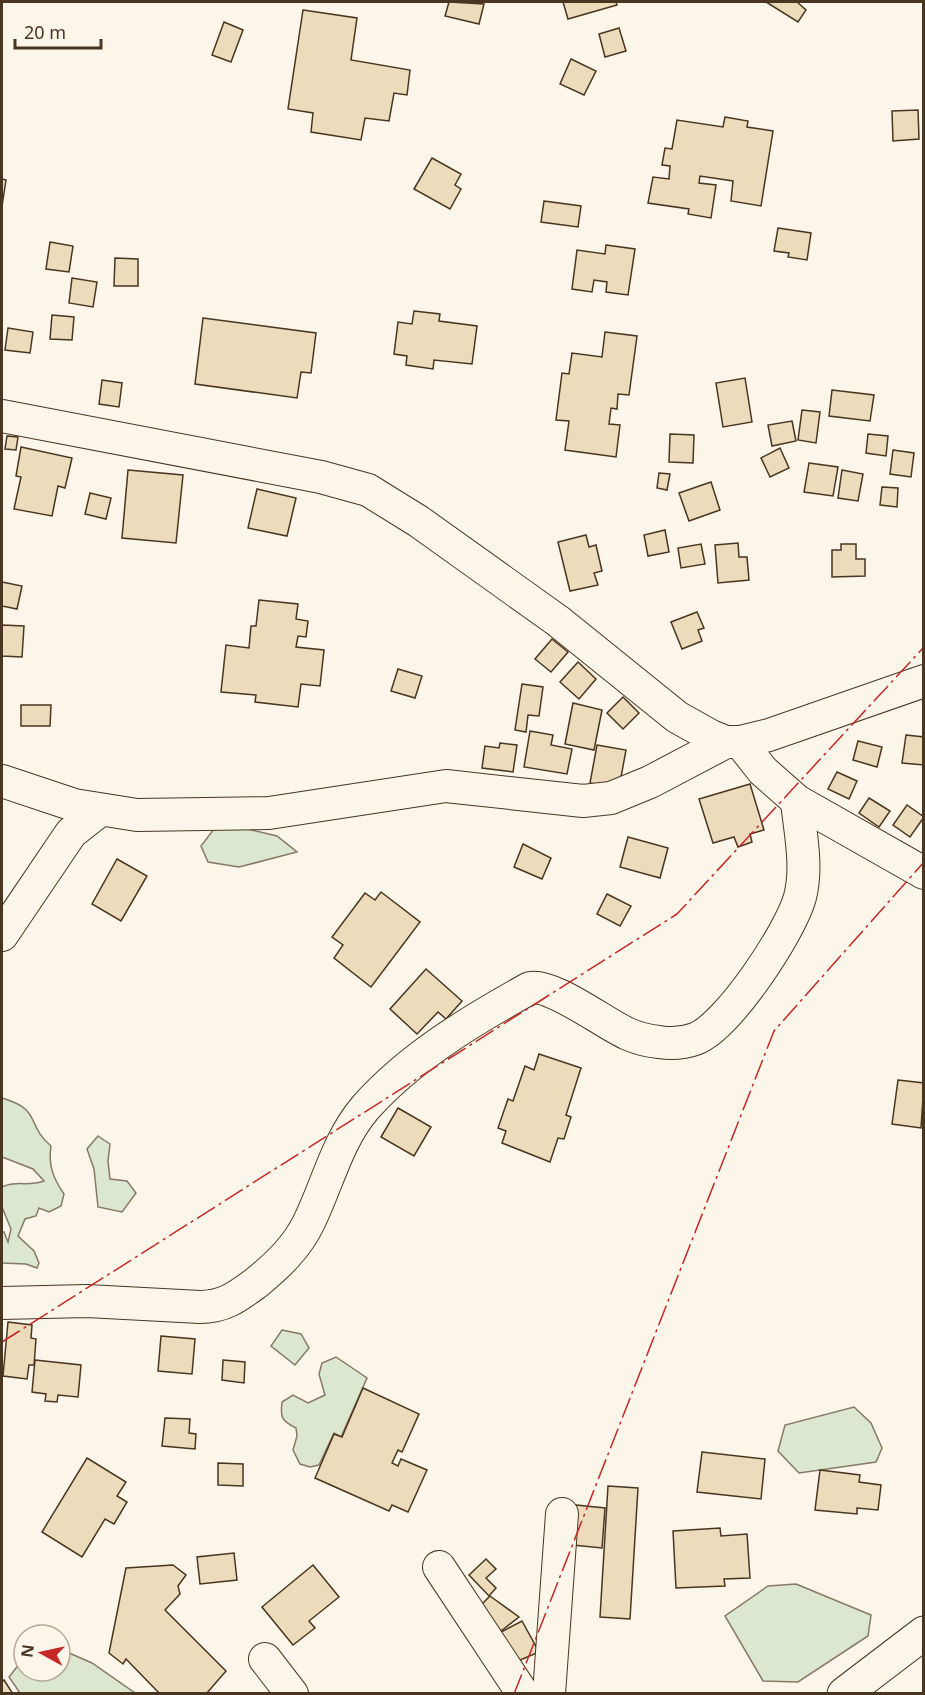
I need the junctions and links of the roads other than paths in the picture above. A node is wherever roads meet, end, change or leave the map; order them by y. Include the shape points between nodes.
1 (2, 416) edge
2 (924, 681) edge
3 (733, 742) junction
4 (2, 781) edge
5 (797, 801) junction
6 (99, 810) junction
7 (924, 873) edge
8 (2, 935) edge
9 (2, 1303) edge
10 (562, 1515) dead end
11 (439, 1567) dead end
12 (924, 1633) edge
13 (265, 1659) dead end
14 (292, 1694) edge
15 (523, 1694) edge
16 (549, 1694) edge
17 (844, 1694) edge

1 - 3 street via 321,477 368,490 558,621 677,717 711,736
2 - 3 street via 795,726
3 - 5 street
3 - 6 street via 611,798 583,801 446,786 269,813 137,815
4 - 6 street
5 - 7 street
5 - 9 street via 803,877 790,922 749,986 697,1039 660,1042 630,1035 547,990 530,988 436,1045 381,1090 347,1133 308,1224 288,1255 233,1300 216,1307 87,1301
6 - 8 street via 71,833
10 - 16 street
11 - 15 street
12 - 17 main road
13 - 14 street

